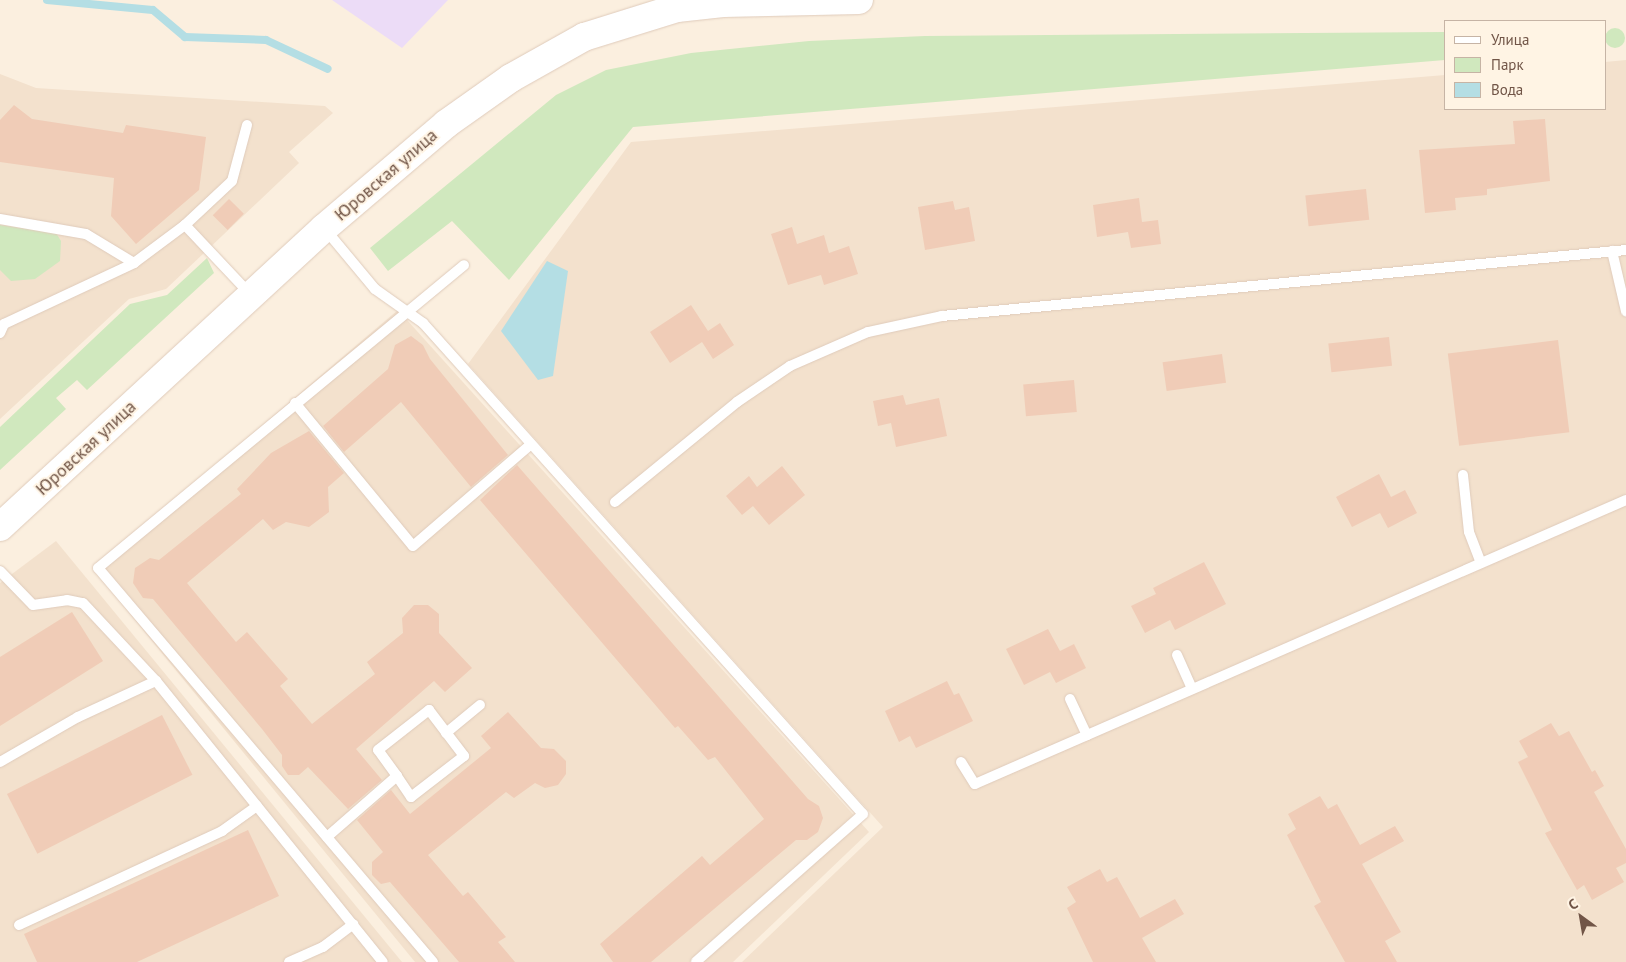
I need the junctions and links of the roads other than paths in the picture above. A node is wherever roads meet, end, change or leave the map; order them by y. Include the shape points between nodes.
1 (859, 0) edge
2 (712, 2) edge
3 (247, 125) dead end
4 (0, 219) edge
5 (185, 225) junction
6 (324, 228) junction
7 (1626, 250) edge
8 (1612, 251) junction
9 (134, 263) junction
10 (464, 265) dead end
11 (252, 296) junction
12 (1626, 311) edge
13 (403, 312) junction
14 (1, 324) edge
15 (295, 402) junction
16 (530, 445) junction
17 (1463, 475) dead end
18 (1626, 500) edge
19 (615, 502) dead end
20 (0, 527) edge
21 (1481, 563) junction
22 (0, 572) edge
23 (1177, 655) dead end
24 (156, 681) junction
25 (1192, 689) junction
26 (1070, 699) dead end
27 (480, 705) dead end
28 (446, 733) junction
29 (1087, 735) junction
30 (0, 762) edge
31 (961, 762) dead end
32 (397, 776) junction
33 (257, 806) junction
34 (327, 837) junction
35 (353, 924) junction
36 (19, 925) dead end
37 (289, 962) edge
38 (383, 962) edge
39 (433, 962) edge
40 (696, 962) edge

1 - 2 street, Юровская улица
2 - 6 street, Юровская улица via 618,23 548,56 446,124
3 - 5 lane via 232,181
4 - 9 lane via 86,234
5 - 9 lane
5 - 11 lane
6 - 11 street, Юровская улица
6 - 13 lane via 375,290
7 - 8 lane
8 - 12 lane
8 - 19 lane via 942,316 868,332 790,366 737,402
9 - 14 lane
10 - 13 lane
11 - 20 street, Юровская улица
13 - 15 lane
13 - 16 lane via 423,323
15 - 16 lane via 413,546
15 - 34 lane via 98,568
16 - 40 lane via 863,814
17 - 21 lane via 1469,532
18 - 21 lane
21 - 25 lane
22 - 24 lane via 32,605 67,600 83,603
23 - 25 lane
24 - 30 lane via 78,717
24 - 33 lane
25 - 29 lane
26 - 29 lane
27 - 28 lane
28 - 32 lane via 464,756 411,797
28 - 32 lane via 429,710 378,750
29 - 31 lane via 976,784
32 - 34 lane
33 - 35 lane
33 - 36 lane via 222,831
34 - 39 lane
35 - 37 lane via 323,947
35 - 38 lane

